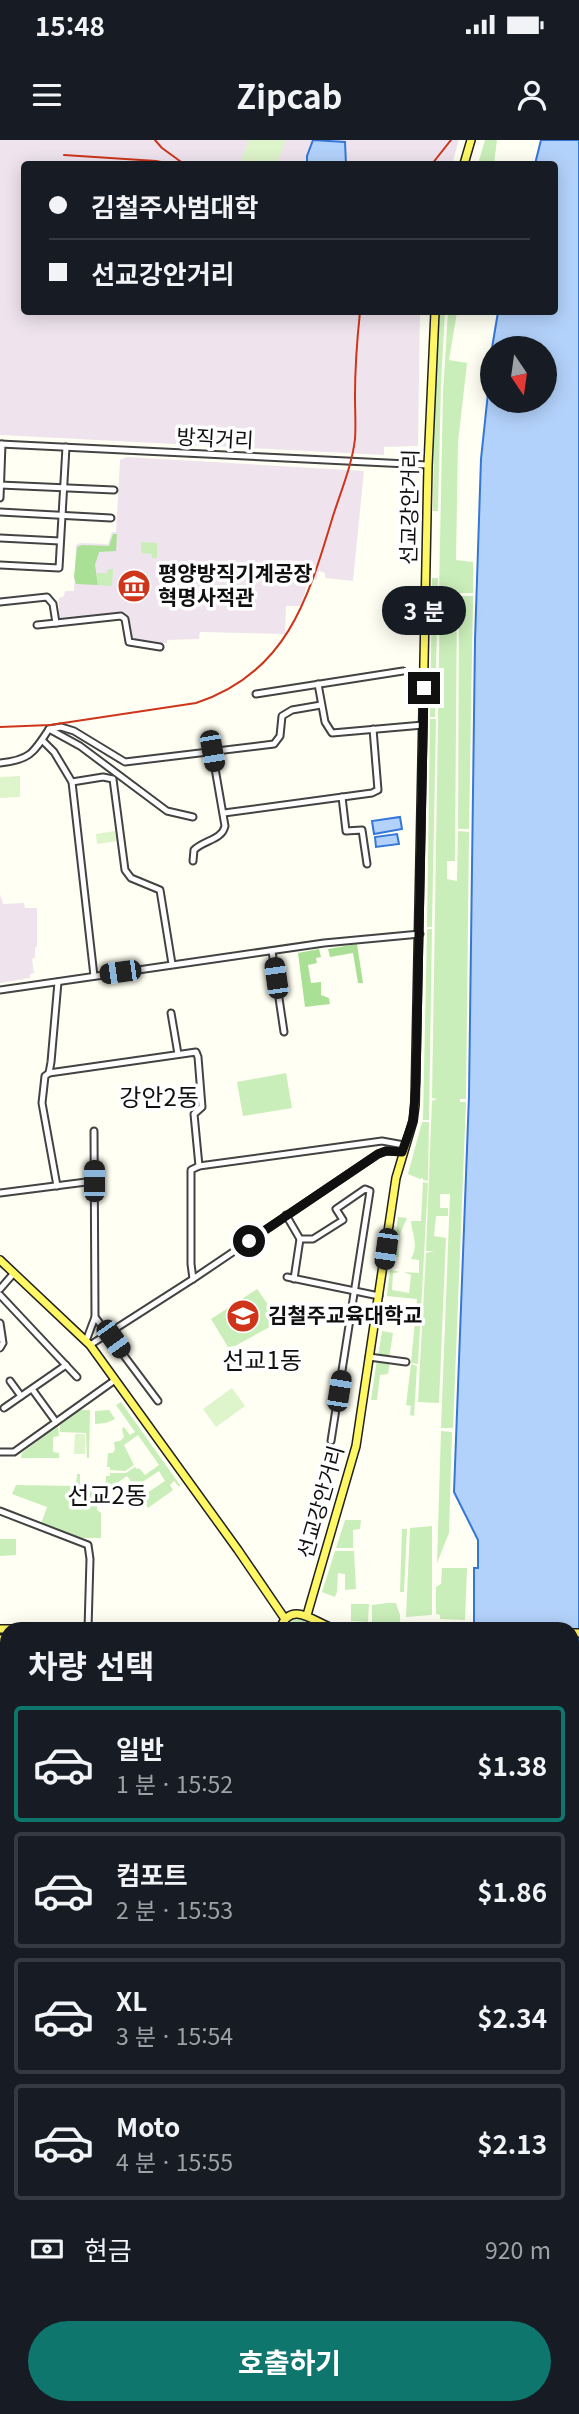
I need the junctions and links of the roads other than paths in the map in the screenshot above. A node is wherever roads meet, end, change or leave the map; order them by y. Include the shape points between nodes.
1 (471, 140) edge
2 (465, 161) edge
3 (435, 315) edge
4 (1, 444) edge
5 (66, 447) junction
6 (428, 465) junction
7 (0, 469) edge
8 (0, 485) edge
9 (64, 487) junction
10 (114, 490) dead end
11 (0, 498) edge
12 (0, 512) edge
13 (62, 516) junction
14 (111, 518) dead end
15 (0, 538) edge
16 (60, 541) junction
17 (0, 565) edge
18 (0, 602) edge
19 (56, 623) junction
20 (37, 625) dead end
21 (160, 647) dead end
22 (403, 671) dead end
23 (318, 684) junction
24 (256, 694) dead end
25 (321, 705) junction
26 (423, 724) junction
27 (49, 729) junction
28 (373, 729) junction
29 (42, 740) junction
30 (212, 751) junction
31 (0, 763) edge
32 (72, 782) junction
33 (342, 797) junction
34 (224, 813) junction
35 (192, 817) dead end
36 (193, 861) dead end
37 (366, 864) dead end
38 (420, 934) junction
39 (272, 951) junction
40 (172, 964) junction
41 (94, 976) junction
42 (58, 982) junction
43 (0, 990) edge
44 (171, 1013) dead end
45 (284, 1032) dead end
46 (178, 1054) junction
47 (49, 1073) junction
48 (94, 1131) dead end
49 (403, 1148) junction
50 (199, 1166) junction
51 (94, 1181) junction
52 (57, 1186) junction
53 (0, 1194) edge
54 (286, 1215) junction
55 (300, 1239) junction
56 (0, 1260) edge
57 (14, 1273) junction
58 (193, 1279) junction
59 (0, 1289) edge
60 (356, 1291) junction
61 (0, 1295) edge
62 (379, 1296) junction
63 (94, 1317) junction
64 (0, 1323) edge
65 (106, 1334) junction
66 (88, 1343) junction
67 (0, 1348) edge
68 (369, 1357) junction
69 (406, 1362) dead end
70 (66, 1365) junction
71 (77, 1377) dead end
72 (115, 1380) junction
73 (10, 1381) dead end
74 (32, 1389) junction
75 (21, 1396) junction
76 (158, 1401) dead end
77 (5, 1408) dead end
78 (55, 1422) junction
79 (331, 1441) dead end
80 (0, 1452) edge
81 (0, 1511) edge
82 (307, 1615) junction
83 (285, 1619) junction
84 (315, 1621) edge
85 (88, 1622) edge
86 (283, 1622) edge

1 - 2 main road
3 - 6 main road, 선교강안거리
4 - 5 street, 방직거리
4 - 7 street
5 - 6 street, 방직거리
5 - 9 street
6 - 26 main road, 선교강안거리
7 - 8 street
8 - 9 street
8 - 11 street
9 - 10 street
9 - 13 street
12 - 13 street
13 - 14 street
13 - 16 street
15 - 16 street
16 - 17 street via 59,568
18 - 19 street via 47,597
19 - 20 street
19 - 21 street via 121,616 129,642
22 - 23 street
23 - 24 street
23 - 25 street
25 - 28 street via 332,733
25 - 30 street via 282,716 280,736 274,744
26 - 28 street
26 - 38 main road, 선교강안거리
27 - 29 street
27 - 30 street via 74,731 125,762
27 - 35 street via 80,746 167,810
28 - 33 street via 378,790
29 - 31 street via 24,760
29 - 32 street
30 - 34 street
32 - 40 street via 113,779 125,870 131,878 160,890
32 - 41 street
33 - 34 street
33 - 37 street via 346,831 362,830
34 - 36 street via 224,833 194,849
38 - 39 street
38 - 49 main road, 선교강안거리 via 413,1121
39 - 40 street
39 - 45 street
40 - 41 street
41 - 42 street
42 - 43 street
42 - 47 street
44 - 46 street
46 - 47 street
46 - 50 street via 196,1052 198,1057 202,1107 194,1114
47 - 52 street via 42,1103
48 - 51 street
49 - 50 street via 382,1140
49 - 54 street via 378,1154
49 - 62 main road, 선교강안거리
50 - 58 street via 191,1170
51 - 52 street
51 - 63 street
52 - 53 street
54 - 55 street
54 - 58 street
55 - 60 street via 290,1278
55 - 60 street via 313,1239 343,1220 336,1209 368,1188
56 - 57 main road
57 - 59 street
57 - 66 main road
58 - 65 street
60 - 62 street
60 - 79 street
61 - 70 street
62 - 68 main road, 선교강안거리
63 - 65 street
63 - 66 street
64 - 67 street
65 - 66 street
65 - 76 street
66 - 72 main road
68 - 69 street
68 - 82 main road, 선교강안거리 via 356,1446
70 - 71 street
70 - 74 street
72 - 78 street
72 - 83 main road
73 - 75 street
74 - 75 street
74 - 78 street
75 - 77 street
78 - 80 street via 14,1452
81 - 85 street via 88,1545
82 - 83 main road
82 - 84 main road
83 - 86 main road

